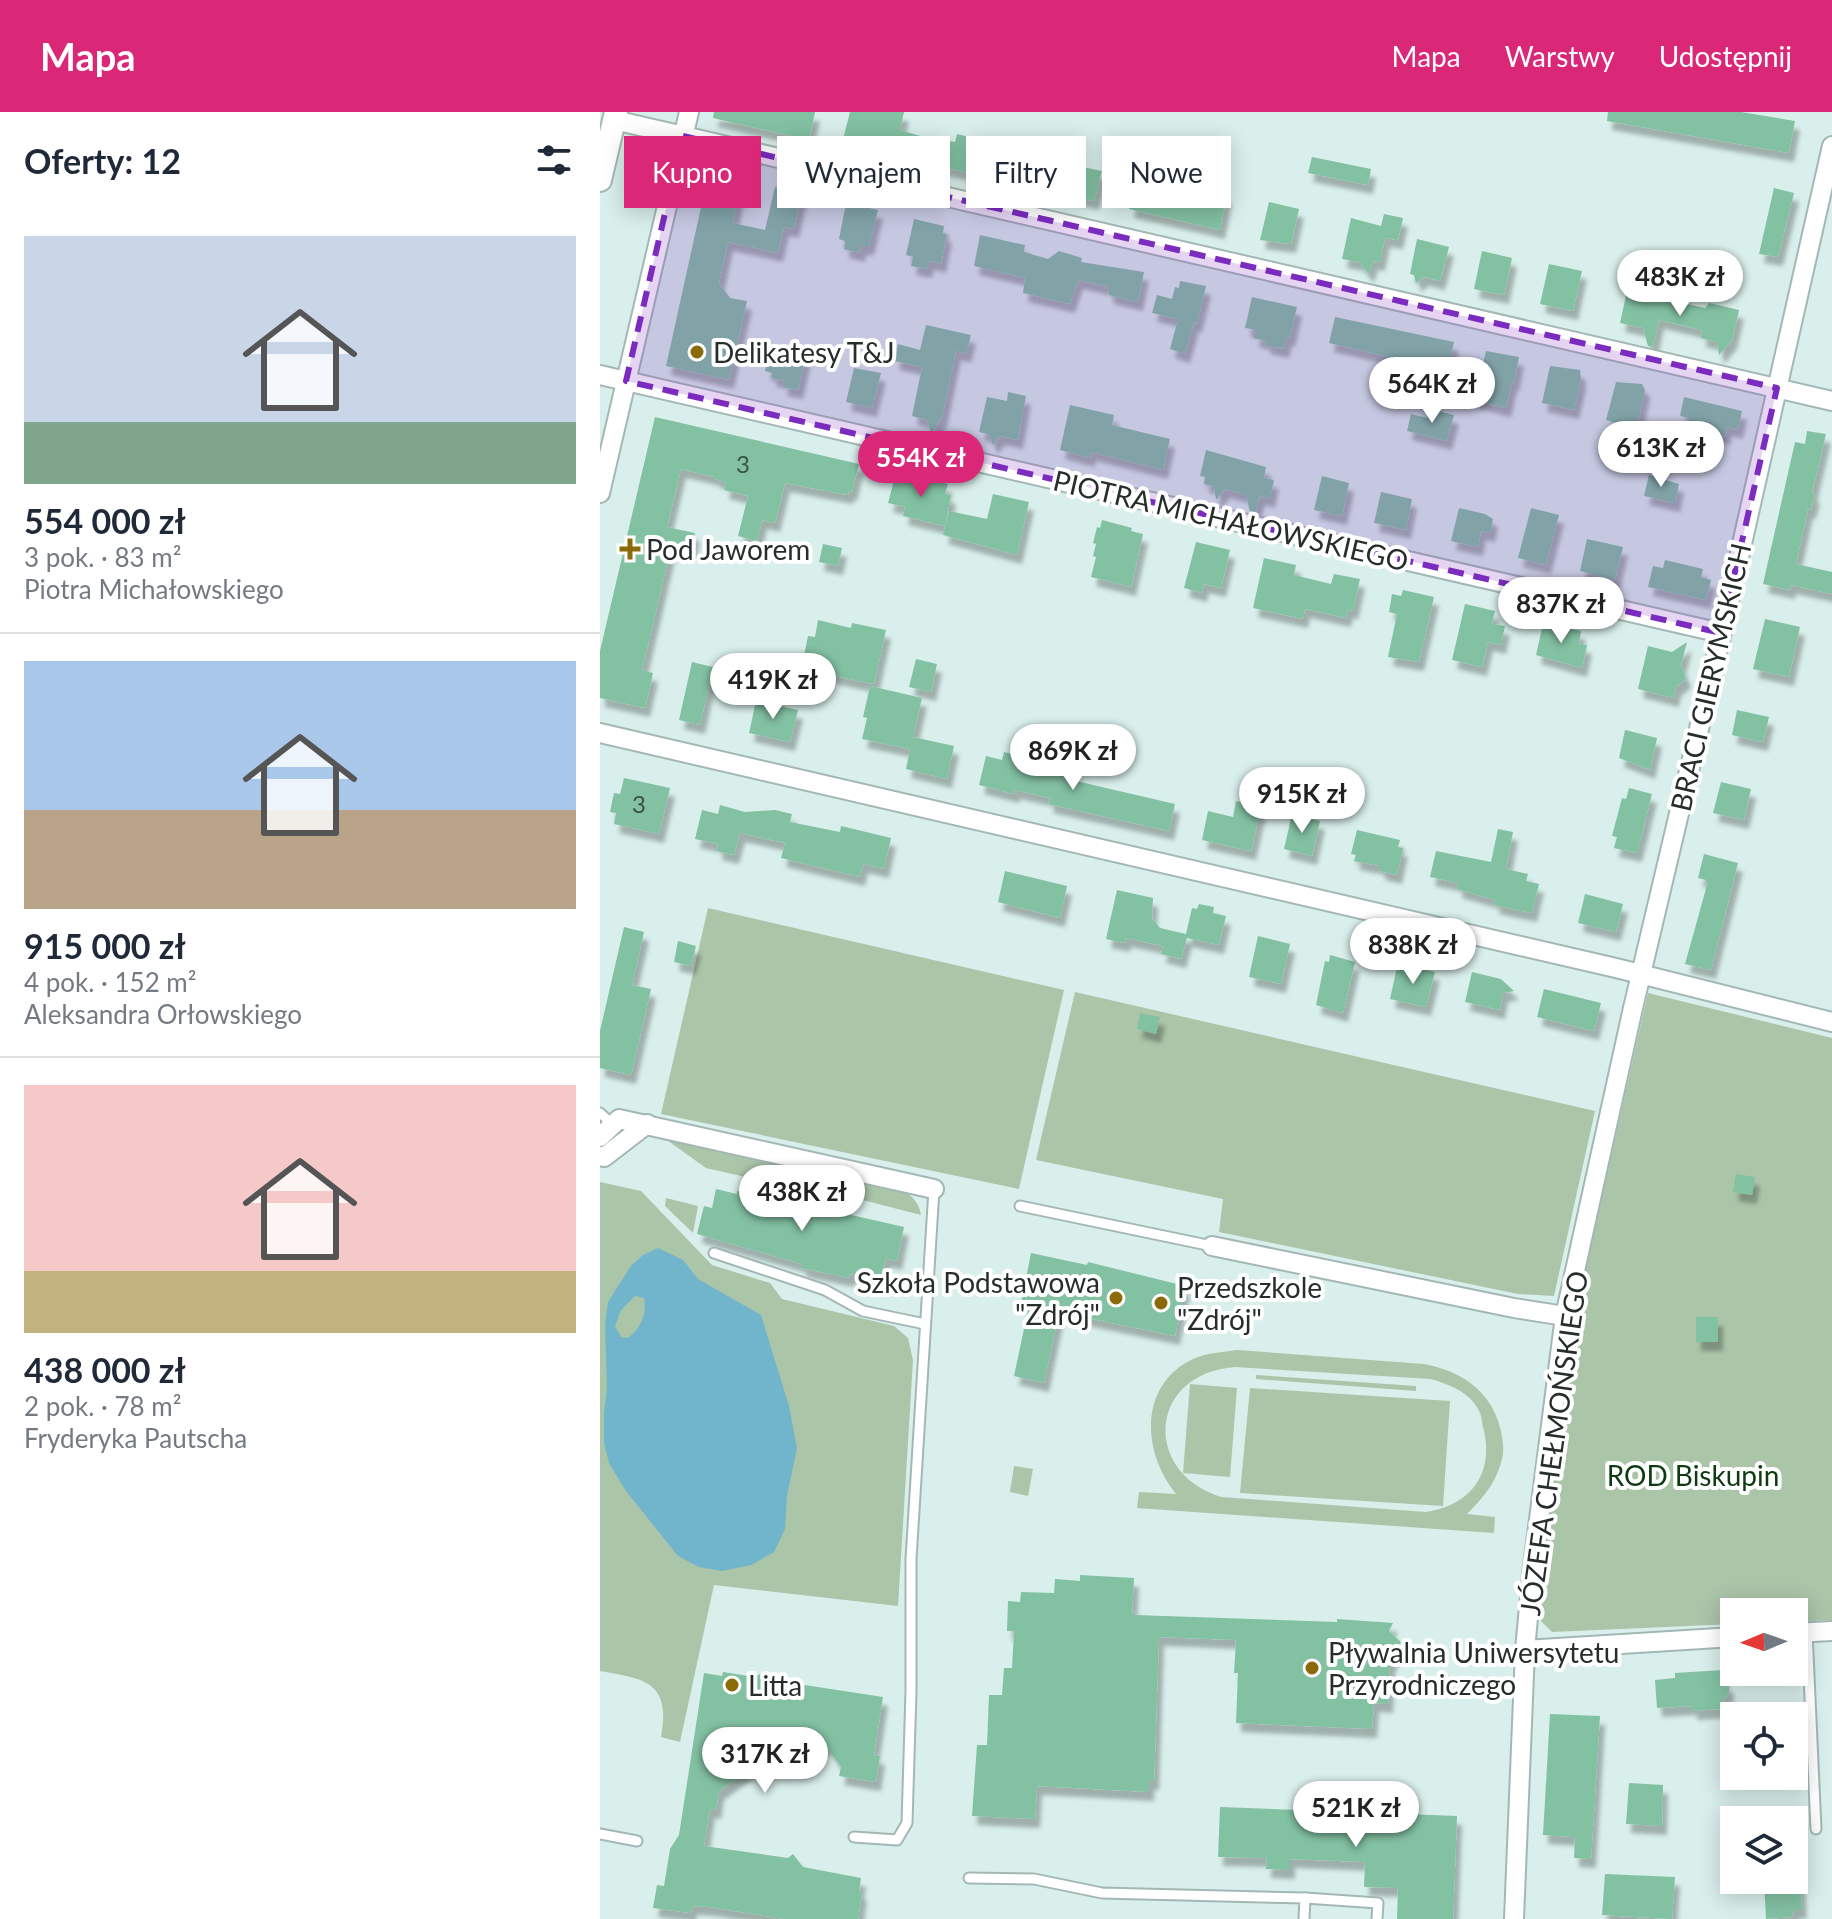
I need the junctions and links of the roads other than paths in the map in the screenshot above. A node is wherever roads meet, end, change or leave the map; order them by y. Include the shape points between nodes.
1 (689, 112) edge
2 (615, 116) edge
3 (683, 136) joint
4 (1832, 146) edge
5 (761, 154) edge
6 (600, 180) edge
7 (666, 208) edge
8 (600, 375) edge
9 (626, 381) junction
10 (1777, 388) junction
11 (1832, 401) edge
12 (600, 493) edge
13 (1721, 633) junction
14 (600, 733) edge
15 (1640, 974) junction
16 (1832, 1022) edge
17 (647, 1124) junction
18 (604, 1125) edge
19 (600, 1156) edge
20 (934, 1189) joint
21 (1020, 1206) dead end
22 (1212, 1246) joint
23 (714, 1253) dead end
24 (1565, 1316) junction
25 (925, 1324) junction
26 (1832, 1631) edge
27 (1808, 1632) edge
28 (1720, 1638) edge
29 (1525, 1650) junction
30 (1804, 1686) edge
31 (1816, 1829) dead end
32 (600, 1834) edge
33 (854, 1837) dead end
34 (637, 1841) dead end
35 (969, 1878) dead end
36 (1305, 1898) junction
37 (1304, 1919) edge
38 (1377, 1919) edge
39 (1514, 1919) edge

1 - 3 street
2 - 3 street
2 - 6 street
4 - 10 street, BRACI GIERYMSKICH
5 - 10 street
7 - 9 street
8 - 9 street, PIOTRA MICHAŁOWSKIEGO
9 - 12 street
9 - 13 street, PIOTRA MICHAŁOWSKIEGO
10 - 11 street
10 - 13 street, BRACI GIERYMSKICH
13 - 15 street, BRACI GIERYMSKICH
14 - 15 street
15 - 16 street
15 - 24 street, JÓZEFA CHEŁMOŃSKIEGO
17 - 18 street via 619,1119
17 - 19 street
17 - 20 street
20 - 25 lane
21 - 22 lane
22 - 24 street
23 - 25 lane via 825,1290 863,1311
24 - 29 street, JÓZEFA CHEŁMOŃSKIEGO
25 - 33 lane via 911,1559 907,1823 897,1840
26 - 27 street
28 - 29 street
29 - 39 street, JÓZEFA CHEŁMOŃSKIEGO
30 - 31 lane
32 - 34 lane
35 - 36 lane via 1034,1879 1102,1893
36 - 37 lane
36 - 38 lane via 1378,1903

